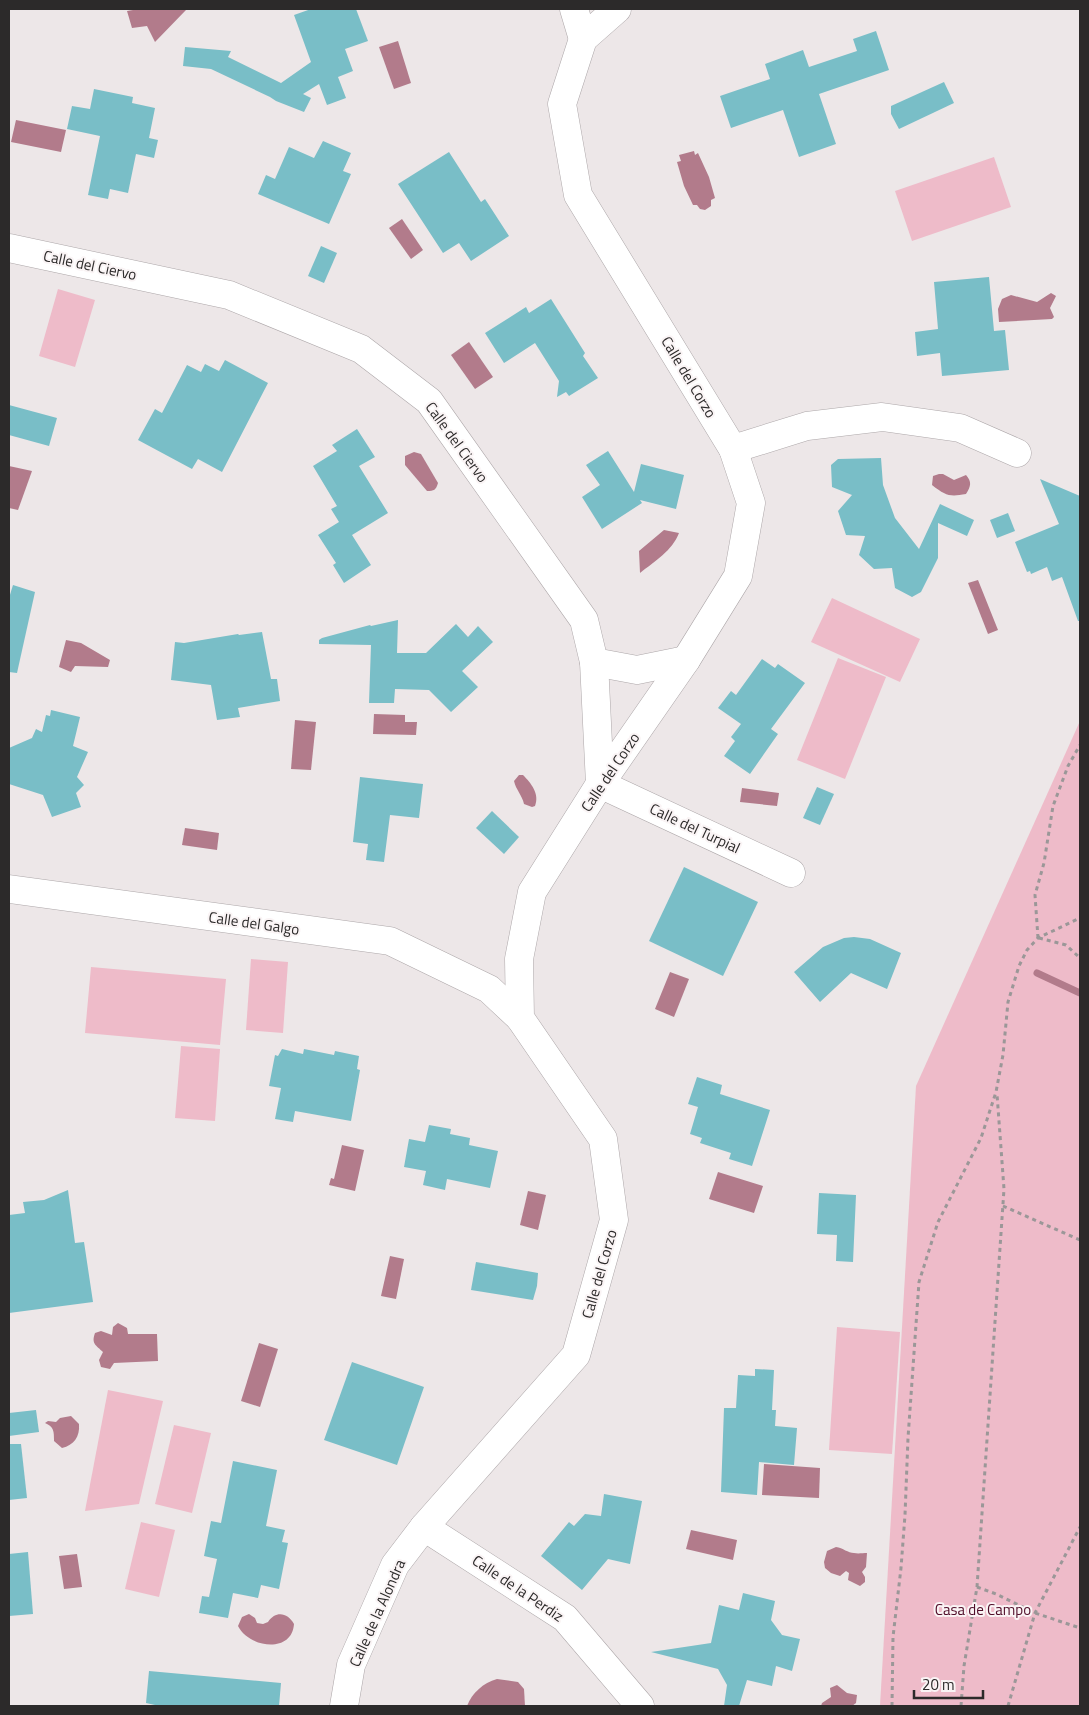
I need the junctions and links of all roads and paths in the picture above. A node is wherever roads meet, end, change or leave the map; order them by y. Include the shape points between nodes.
1 (574, 9) edge
2 (617, 9) edge
3 (583, 40) junction
4 (9, 248) edge
5 (733, 449) junction
6 (1017, 453) dead end
7 (686, 660) junction
8 (594, 662) junction
9 (1080, 745) edge
10 (600, 784) junction
11 (791, 873) dead end
12 (9, 889) edge
13 (1080, 918) edge
14 (1038, 938) junction
15 (519, 958) junction
16 (1080, 958) edge
17 (489, 989) junction
18 (520, 1018) junction
19 (996, 1092) junction
20 (1003, 1206) junction
21 (1080, 1240) edge
22 (424, 1527) junction
23 (1080, 1527) edge
24 (977, 1587) junction
25 (1035, 1613) junction
26 (1080, 1628) edge
27 (344, 1706) edge
28 (640, 1706) edge
29 (892, 1706) edge
30 (961, 1706) edge
31 (1008, 1706) edge

1 - 3 street
2 - 3 street, Calle del Corzo
3 - 5 street, Calle del Corzo via 562,104 578,195
4 - 8 street, Calle del Ciervo via 228,295 361,349 429,401 584,620
5 - 6 street via 807,426 882,417 960,428
5 - 7 street, Calle del Corzo via 751,503 738,576
7 - 8 street via 637,670
7 - 10 street, Calle del Corzo
8 - 10 street, Calle del Ciervo
9 - 14 path via 1053,806 1035,895
10 - 11 street, Calle del Turpial
10 - 15 street, Calle del Corzo via 532,892
12 - 17 street, Calle del Galgo via 390,941
13 - 14 path
14 - 16 path via 1066,945
14 - 19 path via 1019,966 1008,1002
15 - 17 street
15 - 18 street, Calle del Corzo
17 - 18 street, Calle del Galgo
18 - 22 street, Calle del Corzo via 603,1138 614,1220 576,1356
19 - 20 path
19 - 29 path via 981,1138 938,1222 919,1282 904,1524 893,1637
20 - 21 path
20 - 24 path
22 - 27 street, Calle de la Alondra via 395,1565 351,1666
22 - 28 street, Calle de la Perdiz via 565,1618
23 - 25 path
24 - 25 path
24 - 30 path
25 - 26 path
25 - 31 path

